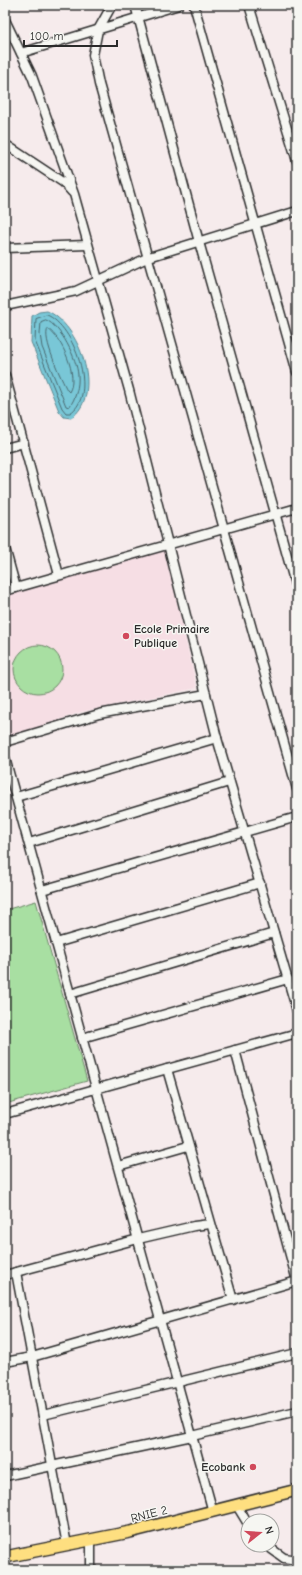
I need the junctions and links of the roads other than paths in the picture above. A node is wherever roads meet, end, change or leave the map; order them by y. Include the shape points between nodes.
1 (112, 5) edge
2 (135, 5) edge
3 (178, 5) edge
4 (194, 5) edge
5 (249, 5) edge
6 (138, 18) junction
7 (5, 20) edge
8 (98, 30) junction
9 (21, 53) junction
10 (5, 144) edge
11 (297, 161) edge
12 (74, 194) junction
13 (297, 211) edge
14 (255, 223) junction
15 (199, 242) junction
16 (88, 245) junction
17 (5, 248) edge
18 (149, 257) junction
19 (98, 282) junction
20 (5, 306) edge
21 (297, 372) edge
22 (5, 375) edge
23 (24, 443) junction
24 (5, 448) edge
25 (297, 508) edge
26 (275, 514) junction
27 (223, 528) junction
28 (167, 544) junction
29 (5, 548) edge
30 (59, 575) junction
31 (16, 588) junction
32 (5, 591) edge
33 (297, 591) edge
34 (206, 694) junction
35 (217, 738) junction
36 (5, 742) edge
37 (5, 758) edge
38 (229, 782) junction
39 (297, 789) edge
40 (16, 797) junction
41 (297, 817) edge
42 (244, 832) junction
43 (29, 843) junction
44 (260, 883) junction
45 (42, 890) junction
46 (274, 933) junction
47 (56, 943) junction
48 (288, 979) junction
49 (70, 994) junction
50 (297, 1011) edge
51 (297, 1033) edge
52 (82, 1038) junction
53 (235, 1050) junction
54 (167, 1069) junction
55 (96, 1089) junction
56 (5, 1114) edge
57 (188, 1146) junction
58 (118, 1166) junction
59 (210, 1224) junction
60 (138, 1239) junction
61 (16, 1272) junction
62 (5, 1275) edge
63 (297, 1281) edge
64 (233, 1300) junction
65 (161, 1320) junction
66 (297, 1353) edge
67 (32, 1357) junction
68 (5, 1362) edge
69 (178, 1381) junction
70 (297, 1411) edge
71 (43, 1415) junction
72 (192, 1436) junction
73 (52, 1466) junction
74 (5, 1476) edge
75 (297, 1490) edge
76 (237, 1506) junction
77 (214, 1512) junction
78 (241, 1513) edge
79 (91, 1540) junction
80 (67, 1545) junction
81 (277, 1553) edge
82 (5, 1557) edge
83 (297, 1560) edge
84 (91, 1570) edge

1 - 8 street
2 - 6 street
3 - 6 street
4 - 14 street
5 - 11 street
6 - 8 street
6 - 15 street
7 - 9 street
8 - 9 street
8 - 18 street via 94,62
9 - 12 street via 32,76
10 - 12 street via 64,184
12 - 16 street
13 - 14 street
14 - 15 street
14 - 21 street
15 - 18 street
15 - 26 street
16 - 17 street
16 - 19 street
18 - 19 street
18 - 27 street
19 - 20 street via 76,291
19 - 28 street via 131,397
22 - 23 street
23 - 24 street
23 - 30 street
25 - 26 street
26 - 27 street
26 - 33 street
27 - 28 street
27 - 39 street
28 - 30 street
28 - 34 street
29 - 31 street
30 - 31 street
31 - 32 street
34 - 35 street
34 - 36 street via 99,714
35 - 38 street
35 - 40 street
37 - 40 street
38 - 42 street
38 - 43 street
40 - 43 street
41 - 42 street
42 - 44 street
42 - 45 street
43 - 45 street
44 - 46 street
44 - 47 street
45 - 47 street
46 - 48 street
46 - 49 street
47 - 49 street
48 - 50 street
48 - 52 street
49 - 52 street
51 - 53 street
52 - 55 street
53 - 54 street
53 - 63 street
54 - 55 street
54 - 57 street
55 - 56 street
55 - 58 street
57 - 58 street
57 - 59 street
58 - 60 street
59 - 60 street
59 - 64 street
60 - 61 street
60 - 65 street
61 - 62 street
61 - 67 street
63 - 64 street
64 - 65 street
65 - 67 street
65 - 69 street
66 - 69 street
67 - 68 street
67 - 71 street
69 - 71 street
69 - 72 street
70 - 72 street
71 - 73 street
72 - 73 street
72 - 77 street
73 - 74 street
73 - 80 street
75 - 76 main road, RNIE 2 / RNIE 2
76 - 77 main road, RNIE 2 / RNIE 2
76 - 78 street
77 - 79 main road, RNIE 2 / RNIE 2
79 - 80 main road, RNIE 2 / RNIE 2
79 - 84 street
80 - 82 main road, RNIE 2 / RNIE 2
81 - 83 street via 284,1558

